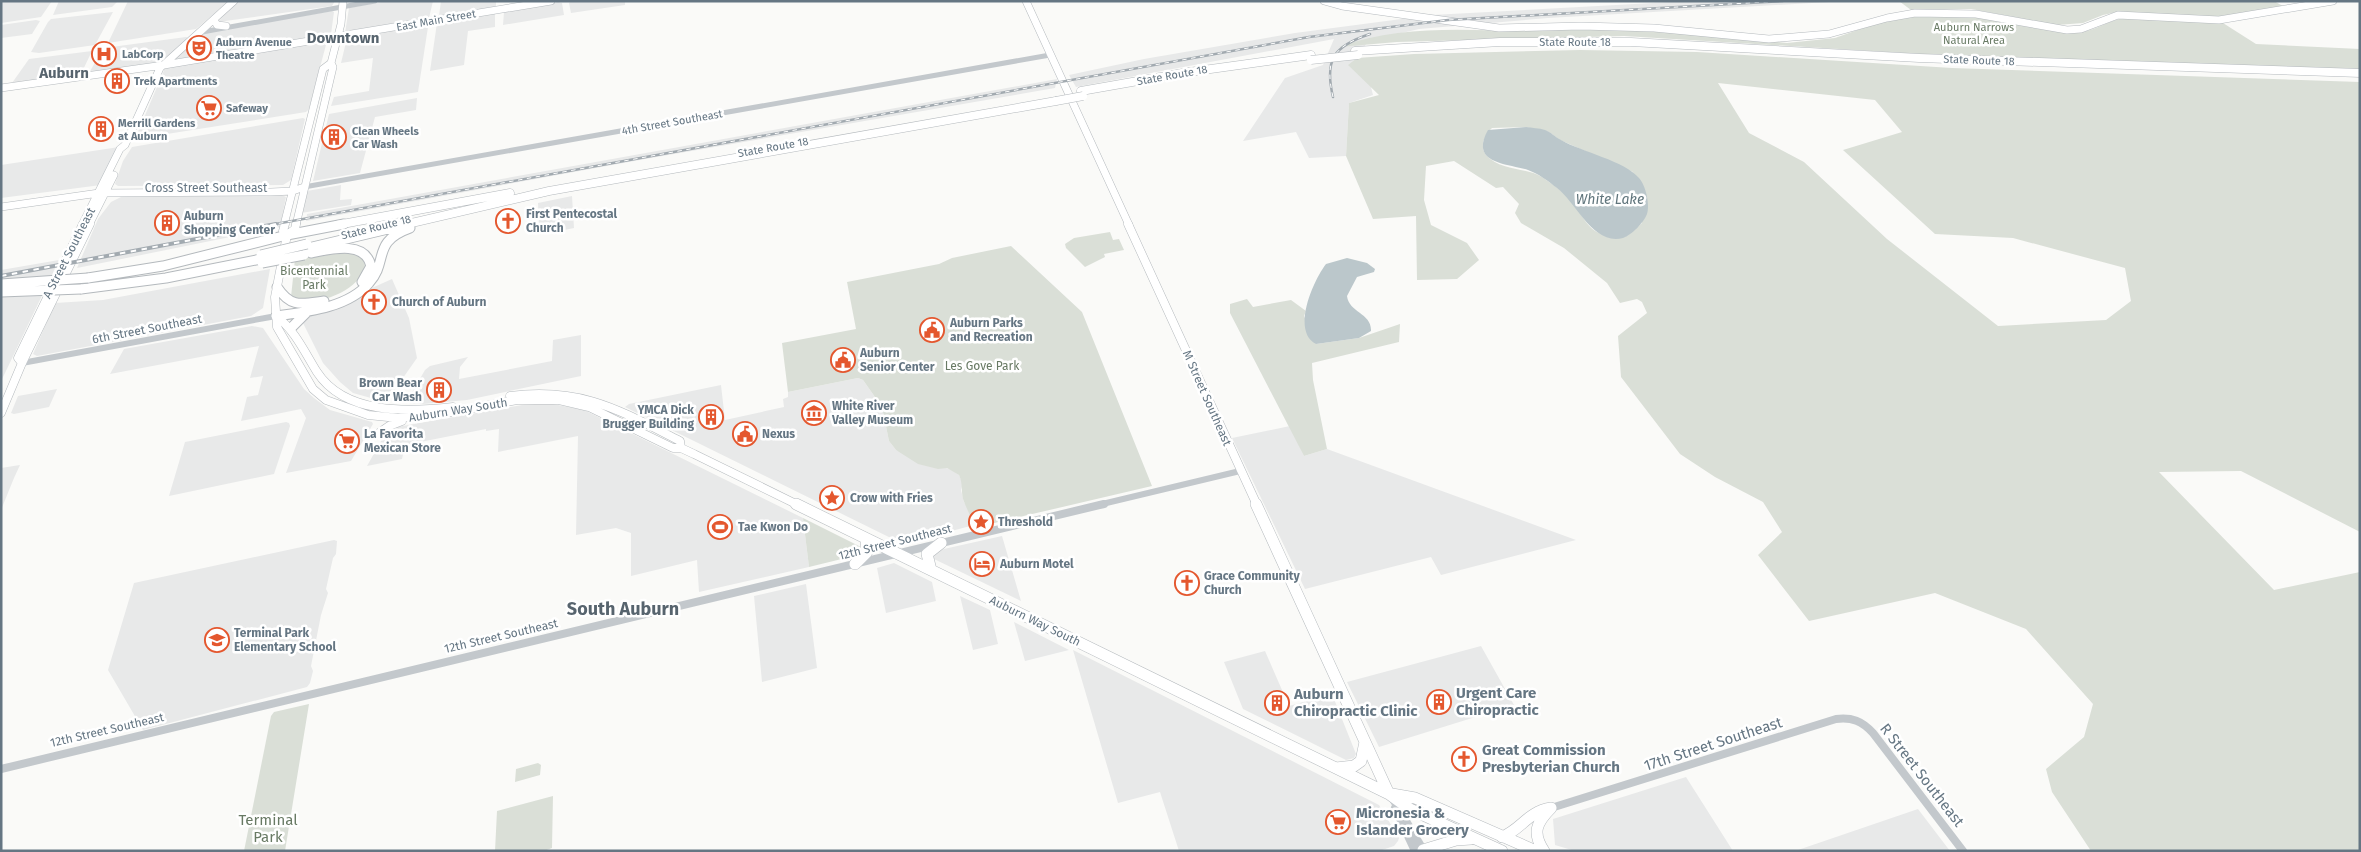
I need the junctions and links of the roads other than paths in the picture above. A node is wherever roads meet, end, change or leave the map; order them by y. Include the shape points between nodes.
1 (234, 1) edge
2 (374, 1) edge
3 (502, 1) edge
4 (551, 1) edge
5 (1026, 1) edge
6 (2333, 1) edge
7 (1325, 2) edge
8 (343, 4) edge
9 (502, 9) junction
10 (214, 20) junction
11 (226, 26) junction
12 (202, 32) junction
13 (338, 37) junction
14 (1356, 53) junction
15 (1050, 55) junction
16 (331, 63) junction
17 (164, 65) junction
18 (2360, 73) edge
19 (83, 76) joint
20 (2360, 78) edge
21 (1, 88) edge
22 (562, 186) junction
23 (304, 187) junction
24 (294, 189) junction
25 (104, 191) junction
26 (548, 191) junction
27 (521, 192) junction
28 (142, 193) junction
29 (1, 202) edge
30 (19, 202) junction
31 (1, 207) edge
32 (95, 215) junction
33 (287, 235) junction
34 (305, 249) junction
35 (261, 259) junction
36 (1, 284) edge
37 (84, 284) junction
38 (277, 287) junction
39 (1, 288) edge
40 (1, 292) edge
41 (325, 301) junction
42 (314, 310) junction
43 (276, 316) junction
44 (291, 328) junction
45 (22, 363) junction
46 (575, 399) junction
47 (337, 405) junction
48 (392, 409) junction
49 (1, 413) edge
50 (435, 416) junction
51 (411, 418) junction
52 (376, 435) dead end
53 (1240, 471) junction
54 (866, 539) junction
55 (942, 543) junction
56 (897, 554) junction
57 (855, 564) junction
58 (931, 570) junction
59 (1856, 719) joint
60 (1365, 742) junction
61 (1336, 768) junction
62 (1, 769) edge
63 (1389, 794) junction
64 (1550, 808) junction
65 (1502, 837) junction
66 (1474, 839) junction
67 (1421, 850) edge
68 (1502, 851) edge
69 (1536, 851) edge
70 (1544, 851) edge
71 (1963, 851) edge

1 - 10 main road, A Street Southeast
2 - 8 street
3 - 9 street
4 - 9 main road, East Main Street
5 - 15 main road, M Street Southeast
6 - 7 main road via 2219,20 2118,15 2081,29 2068,30 1976,14 1915,13 1829,34 1769,39 1637,27 1489,27
8 - 11 street
8 - 13 main road, Auburn Way South
9 - 13 main road, East Main Street
10 - 11 main road
10 - 12 main road, A Street Southeast
11 - 12 street
12 - 17 main road, A Street Southeast
13 - 16 main road, Auburn Way South
13 - 17 main road, East Main Street
14 - 18 highway, State Route 18 via 1491,42 1622,42 1935,58
14 - 20 highway, State Route 18 via 1630,46 1922,63
14 - 22 highway, State Route 18, bridge via 1082,93
15 - 23 street, 4th Street Southeast
15 - 53 main road, M Street Southeast
16 - 23 main road, Auburn Way South via 333,67
16 - 24 main road, Auburn Way South via 323,69
17 - 19 main road, East Main Street
17 - 25 main road, A Street Southeast via 125,145 120,149
19 - 21 main road
22 - 26 highway, State Route 18
22 - 27 highway, State Route 18
23 - 24 main road, 4th Street Southeast
23 - 33 main road, Auburn Way South via 294,229
24 - 25 main road, Cross Street Southeast
24 - 28 main road, Cross Street Southeast
24 - 33 main road, Auburn Way South via 283,231
25 - 28 main road, Cross Street Southeast
25 - 30 main road
25 - 32 main road, A Street Southeast
25 - 45 main road, A Street Southeast via 35,320 18,358
26 - 34 highway, State Route 18
26 - 42 highway via 405,229 384,246 376,274 369,283 346,298
27 - 33 highway
27 - 34 highway, State Route 18
28 - 32 main road via 114,198
29 - 30 main road
30 - 31 main road
32 - 45 main road, A Street Southeast
33 - 37 highway
33 - 38 main road, Auburn Way South
34 - 35 highway, bridge
34 - 41 highway via 349,249 361,251 370,259 370,270 364,280 347,293
35 - 37 highway
35 - 37 highway via 213,272
36 - 37 highway, bridge
37 - 39 highway
37 - 40 highway, bridge
38 - 41 highway via 290,303
38 - 43 main road, Auburn Way South
41 - 43 highway
42 - 43 highway
42 - 44 highway via 303,315
43 - 44 main road, Auburn Way South
43 - 45 street, 6th Street Southeast
43 - 47 main road, Auburn Way South via 277,327 313,389
44 - 48 main road, Auburn Way South via 325,382 349,398
45 - 49 main road, A Street Southeast
46 - 48 main road, Auburn Way South via 529,393 446,408
46 - 50 main road, Auburn Way South via 517,400
46 - 54 main road, Auburn Way South
47 - 48 main road via 374,412
47 - 51 main road, Auburn Way South via 368,415
48 - 50 main road via 400,414 428,413
50 - 51 main road, Auburn Way South
51 - 52 main road via 388,426
53 - 55 street, 12th Street Southeast
53 - 60 main road, M Street Southeast
54 - 56 main road, Auburn Way South
54 - 57 main road via 867,552
55 - 56 street, 12th Street Southeast
55 - 58 main road via 927,554
56 - 57 street, 12th Street Southeast
56 - 58 main road, Auburn Way South
57 - 62 street, 12th Street Southeast
58 - 61 main road, Auburn Way South
59 - 64 street, 17th Street Southeast via 1836,719
59 - 71 street, R Street Southeast via 1873,733
60 - 61 main road via 1361,761 1354,766
60 - 63 main road, M Street Southeast
61 - 63 main road, Auburn Way South
63 - 65 main road, Auburn Way South via 1415,798
63 - 66 main road, Auburn Way South via 1410,809
63 - 67 street, M Street Southeast
64 - 65 main road via 1532,813 1513,834
64 - 70 main road via 1534,829
65 - 69 main road, Auburn Way South
66 - 67 main road via 1456,840
66 - 68 main road, Auburn Way South

